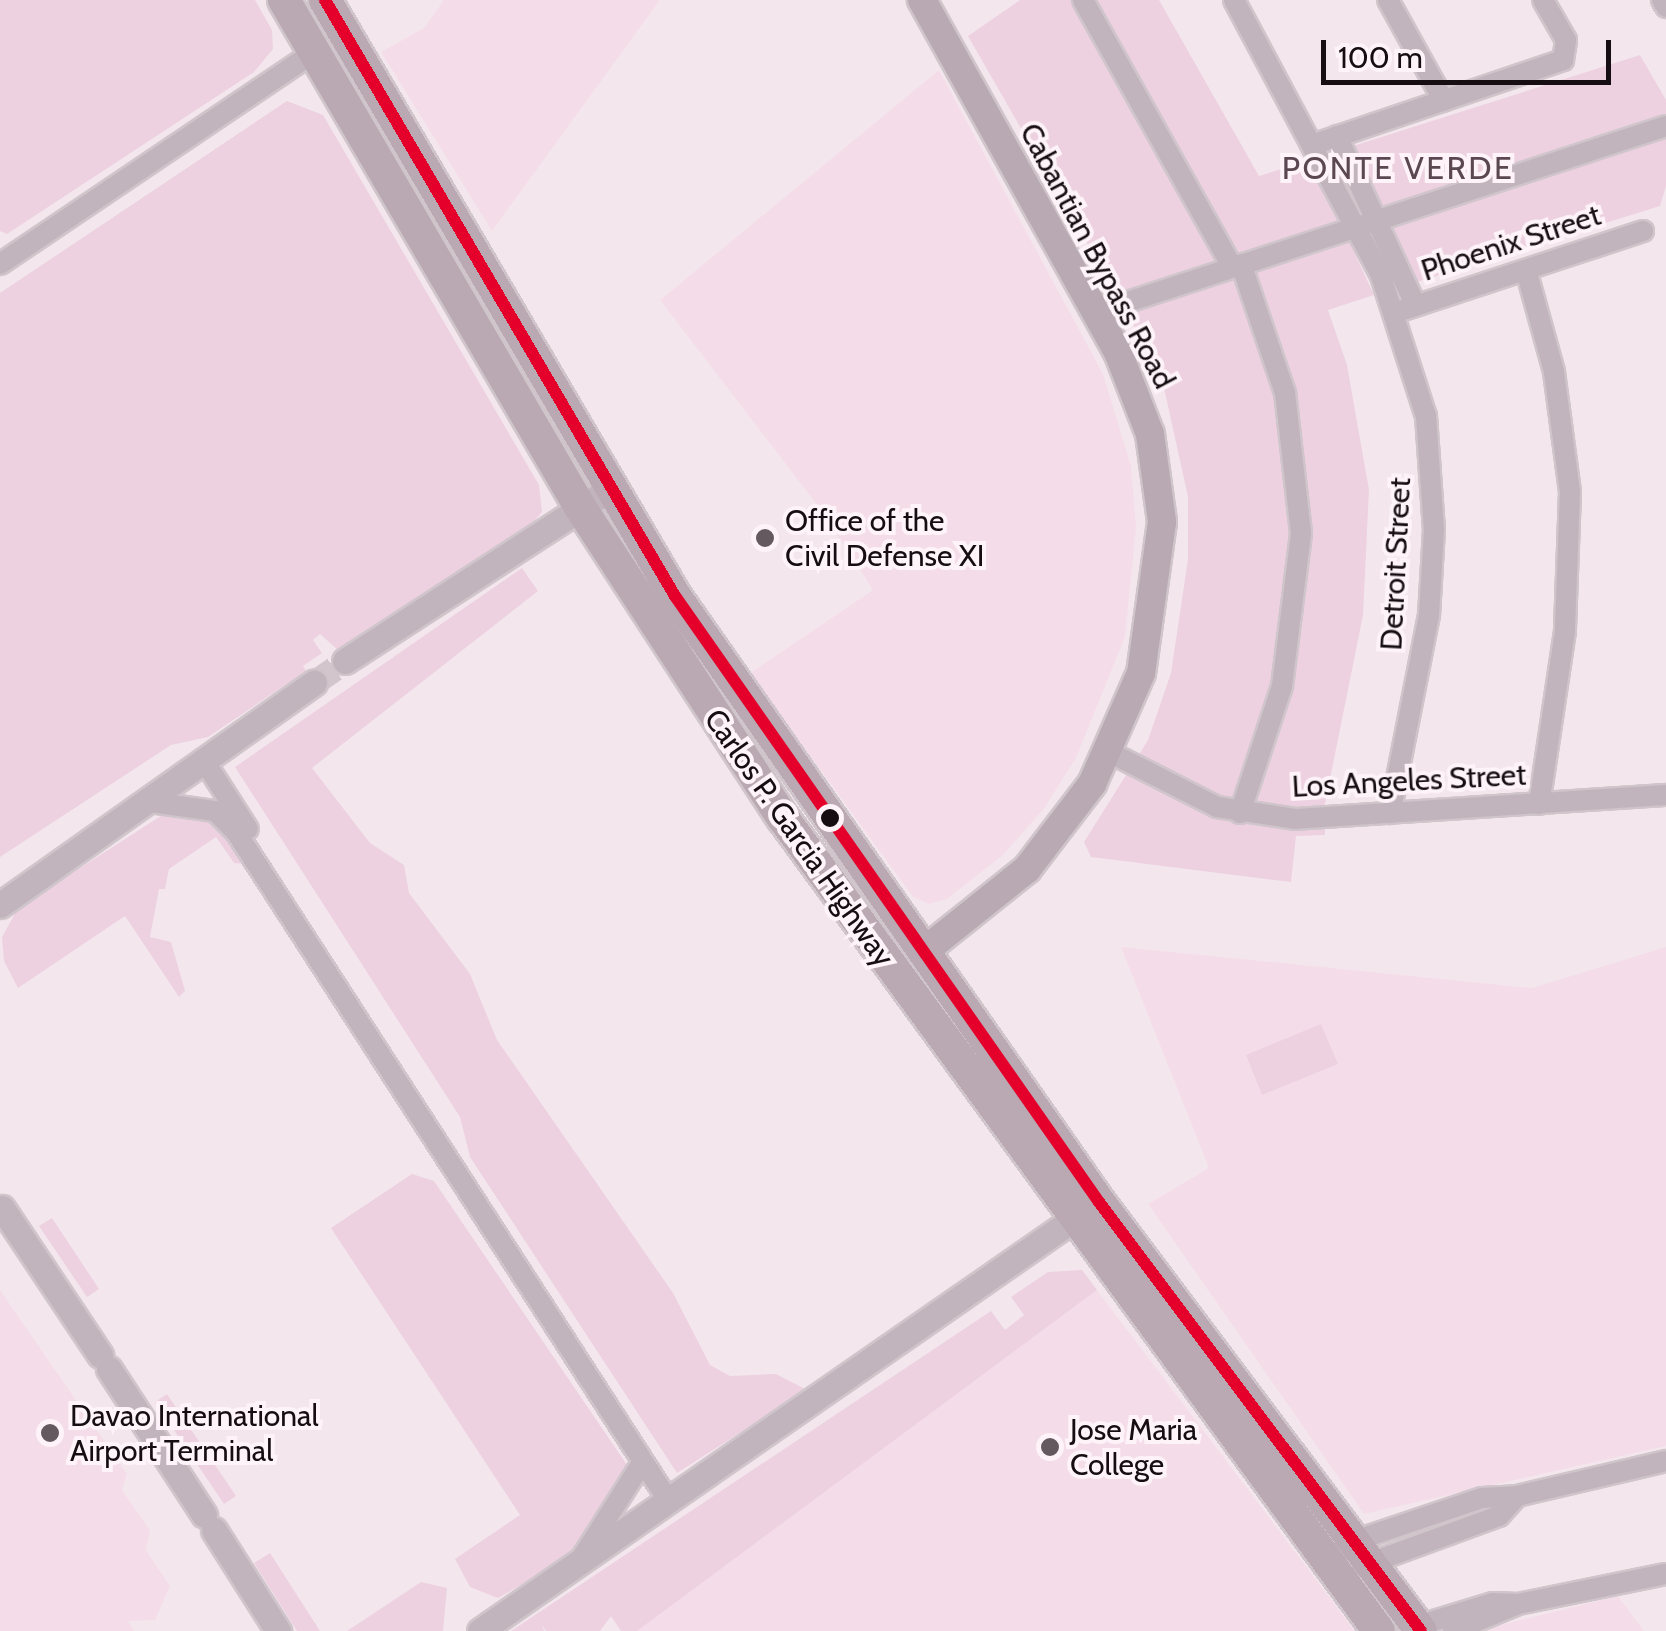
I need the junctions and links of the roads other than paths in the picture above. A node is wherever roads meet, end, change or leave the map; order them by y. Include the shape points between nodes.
1 (284, 0) edge
2 (325, 0) edge
3 (922, 0) edge
4 (1083, 0) edge
5 (1234, 0) edge
6 (1388, 0) edge
7 (1544, 0) edge
8 (1662, 0) edge
9 (1666, 7) edge
10 (316, 52) junction
11 (358, 52) junction
12 (1444, 101) junction
13 (1666, 126) edge
14 (1337, 136) junction
15 (1315, 144) junction
16 (1367, 222) junction
17 (1643, 231) dead end
18 (0, 264) edge
19 (1237, 266) junction
20 (1526, 270) junction
21 (1406, 309) junction
22 (1097, 312) junction
23 (610, 489) junction
24 (580, 507) junction
25 (345, 661) tunnel mouth
26 (314, 682) tunnel mouth
27 (1109, 752) junction
28 (203, 759) junction
29 (1666, 794) edge
30 (150, 802) junction
31 (1539, 804) junction
32 (1240, 813) junction
33 (1390, 813) junction
34 (0, 905) edge
35 (922, 953) junction
36 (428, 1135) junction
37 (2, 1208) edge
38 (1086, 1211) junction
39 (1666, 1461) edge
40 (642, 1463) junction
41 (670, 1502) junction
42 (1362, 1551) junction
43 (1334, 1571) junction
44 (573, 1572) junction
45 (1666, 1574) edge
46 (1518, 1604) junction
47 (1419, 1629) edge
48 (278, 1631) edge
49 (480, 1631) edge
50 (1379, 1631) edge
51 (1453, 1631) edge

1 - 10 highway, Carlos P. Garcia Highway
2 - 10 highway
2 - 11 highway, Carlos P. Garcia Highway
3 - 22 main road, Cabantian Bypass Road
4 - 19 street
5 - 15 street, Detroit Street
6 - 12 street
7 - 12 street via 1566,40 1563,60
8 - 9 street
10 - 11 highway
10 - 18 street
10 - 24 highway, Carlos P. Garcia Highway
11 - 23 highway, Carlos P. Garcia Highway
12 - 14 street
13 - 16 street
14 - 15 street
14 - 16 street, Detroit Street
15 - 16 street, Detroit Street
16 - 19 street
16 - 21 street, Detroit Street
17 - 20 street, Phoenix Street
19 - 22 street
19 - 32 street via 1291,421 1301,532 1282,686
20 - 21 street, Phoenix Street
20 - 31 street via 1554,372 1570,492 1565,632
21 - 33 street, Detroit Street via 1426,416 1434,529 1418,686
22 - 27 main road, Cabantian Bypass Road via 1150,434 1162,522 1149,643
23 - 24 street
23 - 35 highway, Carlos P. Garcia Highway via 685,612
24 - 25 street
24 - 38 highway, Carlos P. Garcia Highway via 783,818
26 - 28 street
27 - 32 street, Los Angeles Street via 1198,800
27 - 35 main road, Cabantian Bypass Road via 1027,868
28 - 30 street
28 - 36 street via 431,1114
29 - 31 street, Los Angeles Street
30 - 34 street
30 - 36 street via 200,806 225,818
31 - 33 street, Los Angeles Street
32 - 33 street, Los Angeles Street via 1295,820
35 - 38 highway, Carlos P. Garcia Highway
36 - 40 street
37 - 48 street
38 - 41 street
38 - 42 highway, Carlos P. Garcia Highway
38 - 43 highway, Carlos P. Garcia Highway
39 - 42 street via 1517,1496 1499,1516
40 - 41 street
40 - 44 street
41 - 44 street
42 - 43 street
42 - 47 highway, Carlos P. Garcia Highway
43 - 50 highway, Carlos P. Garcia Highway
44 - 49 street
45 - 46 street
46 - 47 street via 1493,1603
46 - 51 street

